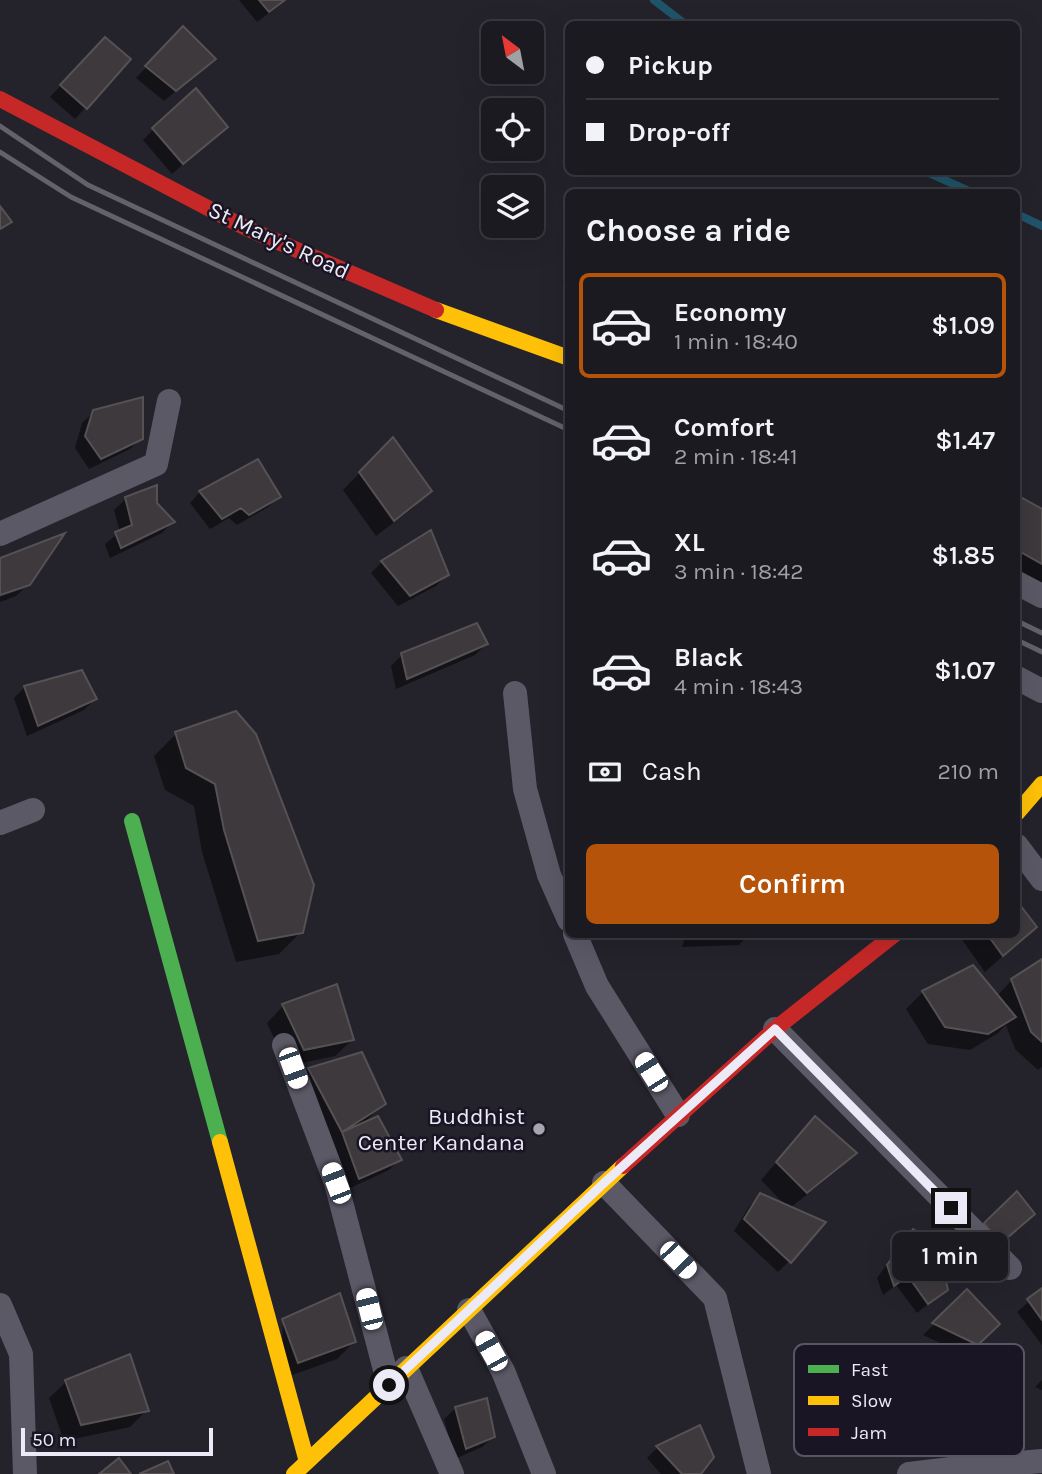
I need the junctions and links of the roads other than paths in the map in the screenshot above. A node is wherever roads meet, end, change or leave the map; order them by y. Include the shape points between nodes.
1 (0, 99) edge
2 (565, 357) edge
3 (169, 401) dead end
4 (0, 534) edge
5 (1020, 585) edge
6 (1042, 596) edge
7 (1020, 680) edge
8 (1042, 691) edge
9 (515, 693) dead end
10 (1042, 784) edge
11 (33, 810) dead end
12 (1020, 810) edge
13 (132, 821) dead end
14 (0, 824) edge
15 (1020, 850) edge
16 (1042, 879) edge
17 (565, 911) edge
18 (577, 938) edge
19 (890, 938) edge
20 (775, 1029) junction
21 (284, 1045) dead end
22 (678, 1115) junction
23 (604, 1183) junction
24 (1010, 1268) dead end
25 (0, 1305) edge
26 (469, 1310) junction
27 (397, 1376) junction
28 (315, 1455) junction
29 (1042, 1461) edge
30 (953, 1471) edge
31 (26, 1474) edge
32 (294, 1474) edge
33 (331, 1474) edge
34 (452, 1474) edge
35 (544, 1474) edge
36 (759, 1474) edge
37 (909, 1474) edge

1 - 2 street, St Mary's Road via 246,228 434,309
3 - 4 street via 156,464
5 - 6 street
7 - 8 street
9 - 17 street via 525,789 549,875
10 - 12 street
11 - 14 street
13 - 28 street
15 - 16 street
18 - 22 street via 597,986
19 - 20 street
20 - 22 street
20 - 24 street
21 - 27 street via 336,1183
22 - 23 street
23 - 26 street
23 - 36 street via 715,1298
25 - 31 street via 21,1354
26 - 27 street
26 - 35 street via 502,1371
27 - 28 street
27 - 34 street
28 - 32 street
28 - 33 street
29 - 30 street
30 - 37 street

